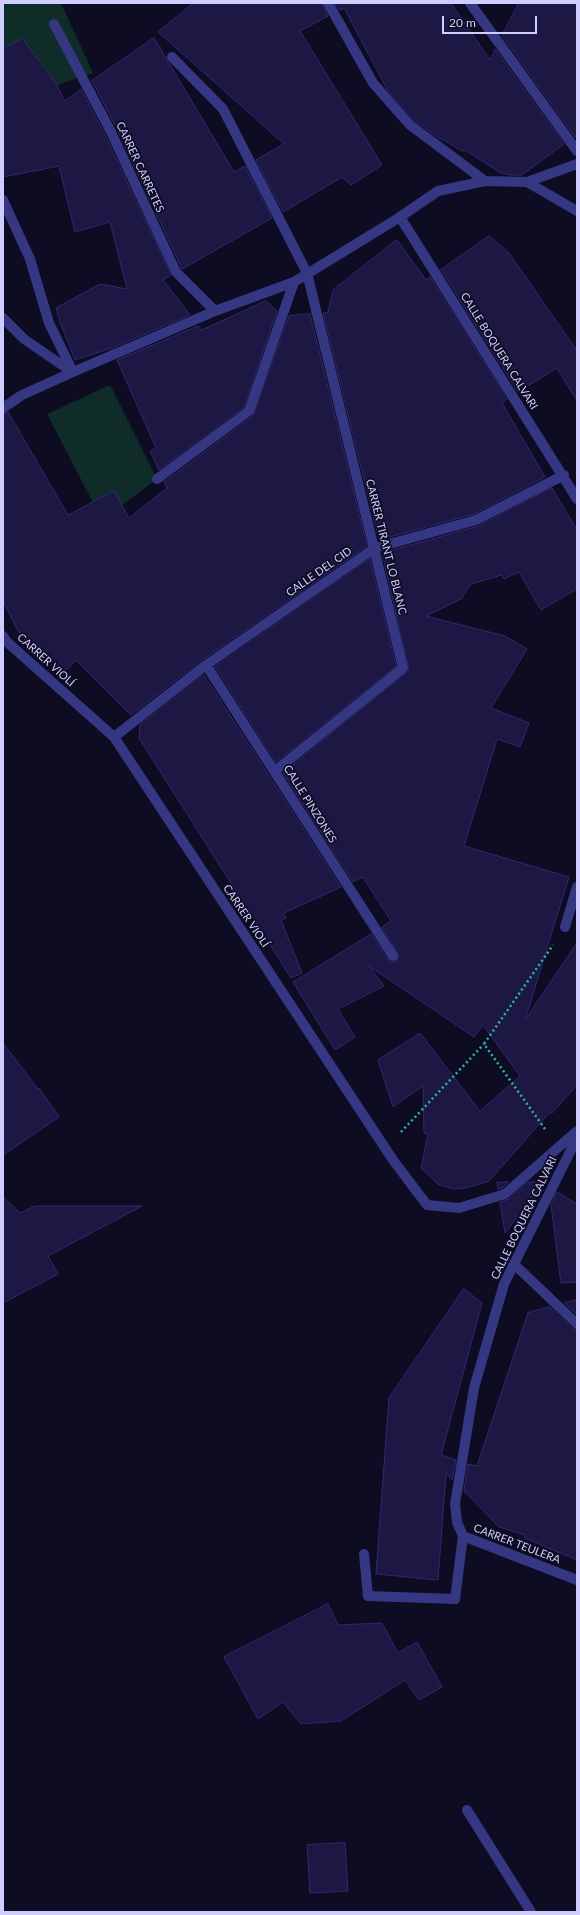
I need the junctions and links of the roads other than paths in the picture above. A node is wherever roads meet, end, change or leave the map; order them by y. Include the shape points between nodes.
1 (328, 3) edge
2 (470, 3) edge
3 (54, 24) dead end
4 (172, 57) dead end
5 (577, 151) edge
6 (577, 164) edge
7 (485, 181) junction
8 (527, 182) junction
9 (3, 200) edge
10 (577, 211) edge
11 (400, 217) junction
12 (307, 273) junction
13 (294, 282) junction
14 (215, 310) junction
15 (3, 318) edge
16 (73, 372) junction
17 (3, 408) edge
18 (564, 475) junction
19 (157, 479) dead end
20 (577, 499) edge
21 (375, 548) junction
22 (3, 636) edge
23 (206, 665) junction
24 (114, 737) junction
25 (275, 771) junction
26 (577, 887) edge
27 (565, 927) road end
28 (393, 956) dead end
29 (577, 1131) edge
30 (577, 1138) edge
31 (514, 1264) junction
32 (577, 1324) edge
33 (457, 1522) joint
34 (463, 1536) junction
35 (364, 1554) dead end
36 (577, 1580) edge
37 (467, 1810) dead end
38 (530, 1912) edge

1 - 7 street via 373,83 410,125
2 - 5 street
3 - 14 street, CARRER CARRETES via 110,130 176,272
4 - 12 street via 222,109
6 - 8 street
7 - 8 street
7 - 11 street via 438,191
8 - 10 street
9 - 16 street via 30,259 49,323
11 - 12 street
11 - 18 street, CALLE BOQUERA CALVARI
12 - 13 street
12 - 21 street, CARRER TIRANT LO BLANC
13 - 14 street
13 - 19 street via 249,410
14 - 16 street
15 - 16 street via 24,339
16 - 17 street via 22,395
18 - 20 street, CALLE BOQUERA CALVARI
18 - 21 street, CALLE DEL CID via 476,520
21 - 23 street, CALLE DEL CID
21 - 25 street, CARRER TIRANT LO BLANC via 403,668
22 - 24 street, CARRER VIOLÍ
23 - 24 street, CALLE DEL CID
23 - 25 street, CALLE PINZONES
24 - 29 street, CARRER VIOLÍ via 386,1148 427,1204 459,1208 505,1194
25 - 28 street, CALLE PINZONES
26 - 27 street
30 - 31 street, CALLE BOQUERA CALVARI
31 - 32 street
31 - 33 street, CALLE BOQUERA CALVARI via 504,1284 474,1388 455,1504
33 - 34 street, CARRER TEULERA
34 - 35 street via 455,1599 368,1596
34 - 36 street, CARRER TEULERA
37 - 38 street

